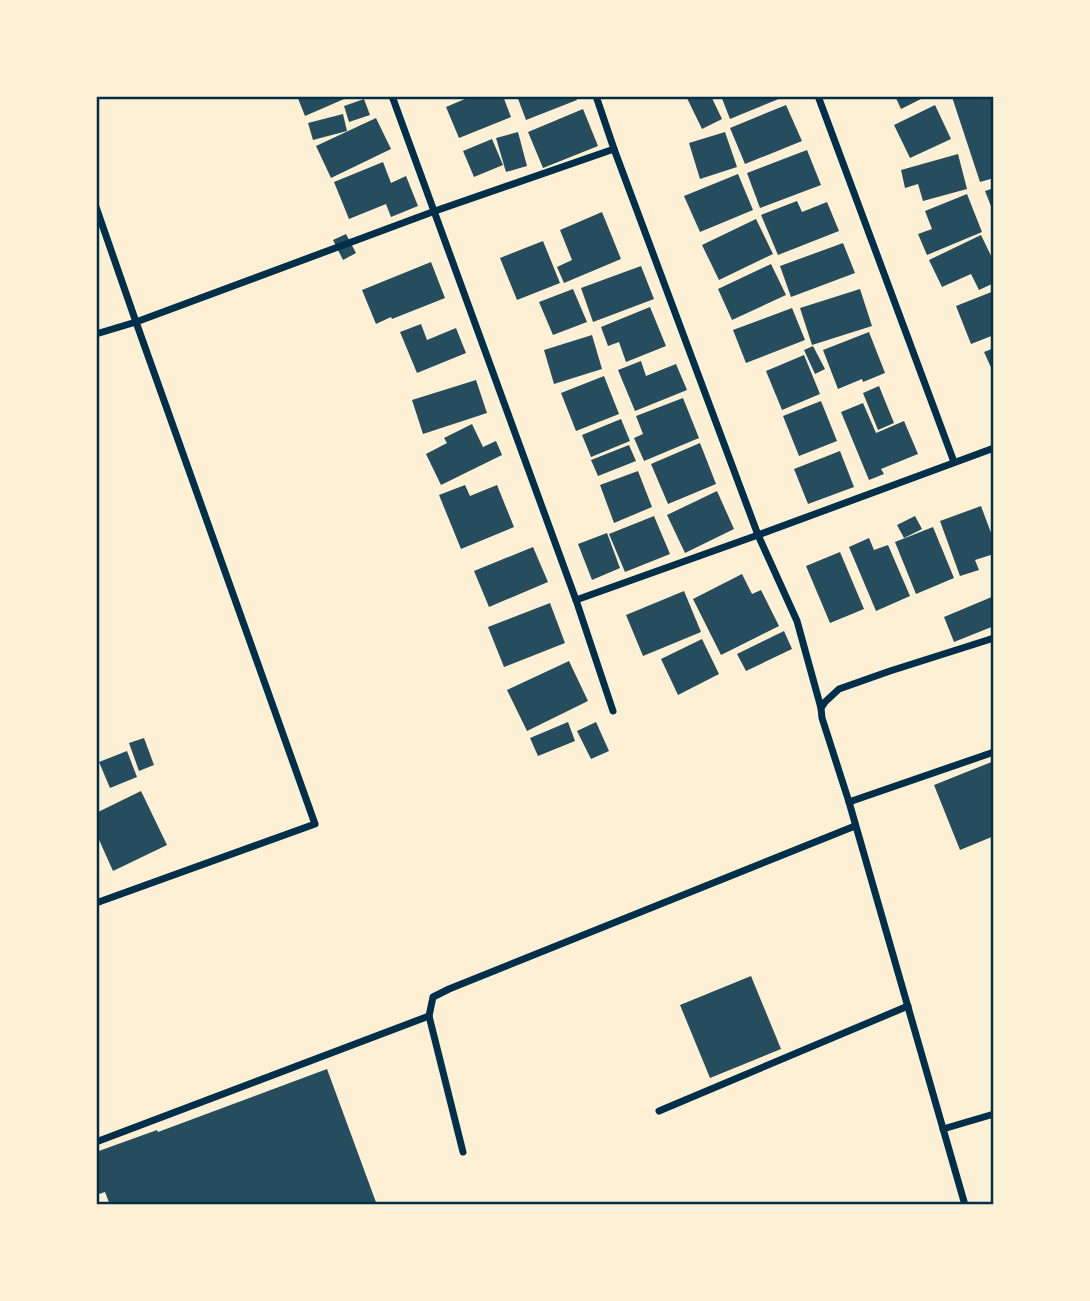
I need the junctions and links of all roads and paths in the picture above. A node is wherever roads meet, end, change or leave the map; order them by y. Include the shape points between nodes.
1 (392, 96) edge
2 (596, 96) edge
3 (818, 96) edge
4 (614, 149) junction
5 (96, 207) edge
6 (435, 211) junction
7 (135, 322) junction
8 (96, 334) edge
9 (994, 448) edge
10 (954, 462) junction
11 (758, 535) junction
12 (576, 600) junction
13 (994, 638) edge
14 (821, 708) junction
15 (613, 711) dead end
16 (994, 752) edge
17 (849, 802) junction
18 (855, 826) junction
19 (97, 901) edge
20 (908, 1006) junction
21 (429, 1016) junction
22 (659, 1111) dead end
23 (994, 1114) edge
24 (943, 1129) junction
25 (96, 1142) edge
26 (463, 1152) dead end
27 (965, 1205) edge

1 - 6 street
2 - 4 street
3 - 10 street
4 - 6 street
4 - 11 street
5 - 7 street
6 - 7 street
6 - 12 street
7 - 8 street
7 - 19 street via 315,824
9 - 10 street
10 - 11 street
11 - 12 street
11 - 14 street via 797,621
12 - 15 street
13 - 14 street via 839,689
14 - 17 street
16 - 17 street
17 - 18 street
18 - 20 street
18 - 21 street via 449,989 433,997
20 - 22 street
20 - 24 street
21 - 25 street
21 - 26 street
23 - 24 street
24 - 27 street

